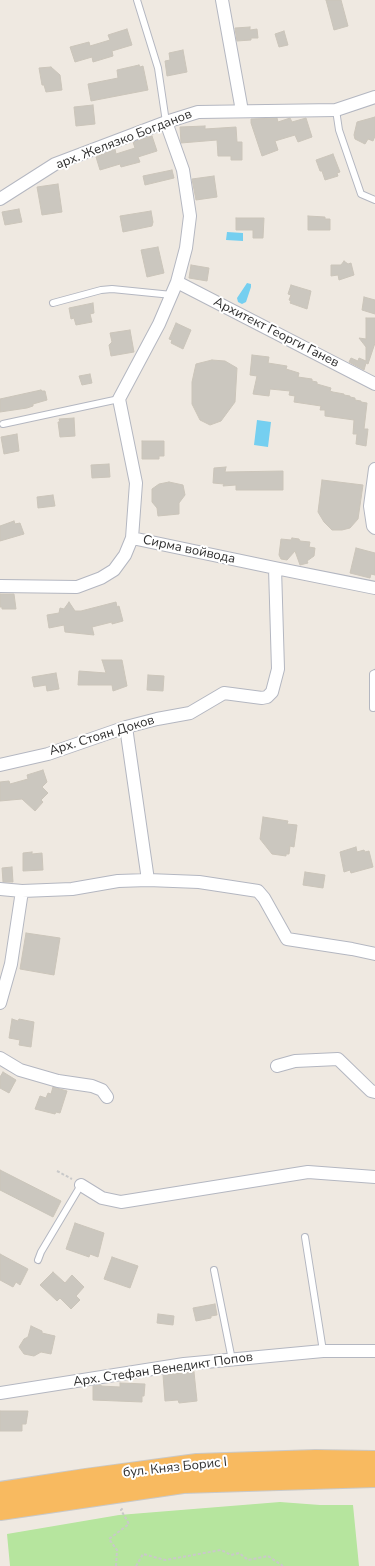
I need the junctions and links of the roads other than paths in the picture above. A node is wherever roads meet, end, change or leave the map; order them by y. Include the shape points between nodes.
1 (137, 0) edge
2 (222, 0) edge
3 (375, 97) edge
4 (336, 110) junction
5 (242, 111) junction
6 (166, 122) junction
7 (0, 199) edge
8 (375, 200) edge
9 (177, 282) junction
10 (172, 295) junction
11 (53, 303) dead end
12 (375, 384) edge
13 (119, 399) junction
14 (3, 424) dead end
15 (375, 469) edge
16 (375, 528) edge
17 (132, 538) junction
18 (275, 568) junction
19 (0, 586) edge
20 (375, 588) edge
21 (375, 673) edge
22 (373, 708) dead end
23 (126, 727) junction
24 (0, 765) edge
25 (148, 880) junction
26 (0, 889) edge
27 (22, 892) junction
28 (375, 954) edge
29 (0, 1003) edge
30 (0, 1058) edge
31 (277, 1066) dead end
32 (375, 1092) edge
33 (107, 1097) dead end
34 (375, 1177) edge
35 (81, 1185) joint
36 (305, 1237) dead end
37 (38, 1260) dead end
38 (214, 1270) dead end
39 (323, 1350) junction
40 (375, 1351) edge
41 (232, 1360) junction
42 (0, 1393) edge
43 (375, 1461) edge
44 (375, 1477) edge
45 (0, 1492) edge
46 (0, 1510) edge

1 - 6 lane via 158,68
2 - 5 street
3 - 4 street, арх. Желязко Богданов
4 - 5 street, арх. Желязко Богданов
4 - 8 lane via 339,130 361,194
5 - 6 street, арх. Желязко Богданов via 198,112
6 - 7 street, арх. Желязко Богданов via 55,164
6 - 9 street via 183,170 190,216 186,248
9 - 10 street
9 - 12 street, Архитект Георги Ганев
10 - 11 lane via 112,289
10 - 13 street
13 - 14 lane
13 - 17 street via 136,483
15 - 16 street via 370,506
17 - 18 street, Сирма войвода
17 - 19 street, Сирма войвода via 125,555 114,570 77,587
18 - 20 street, Сирма войвода
18 - 23 street, Арх. Стоян Доков via 278,669 272,692 268,697 224,693 190,713
21 - 22 lane
23 - 24 street, Арх. Стоян Доков via 48,754
23 - 25 street
25 - 27 street
25 - 28 street via 199,882 258,891 287,939
26 - 27 street
27 - 29 street via 11,964
30 - 33 street via 20,1070 58,1081 92,1086 102,1090
31 - 32 street via 295,1061 338,1059
34 - 35 street via 308,1172 121,1202 102,1198
35 - 37 lane
36 - 39 lane
38 - 41 lane
39 - 40 street, Арх. Стефан Венедикт Попов
39 - 41 street, Арх. Стефан Венедикт Попов
41 - 42 street, Арх. Стефан Венедикт Попов via 184,1364
43 - 45 highway, бул. Княз Борис I via 196,1464
44 - 46 highway, бул. Княз Борис I via 183,1483

